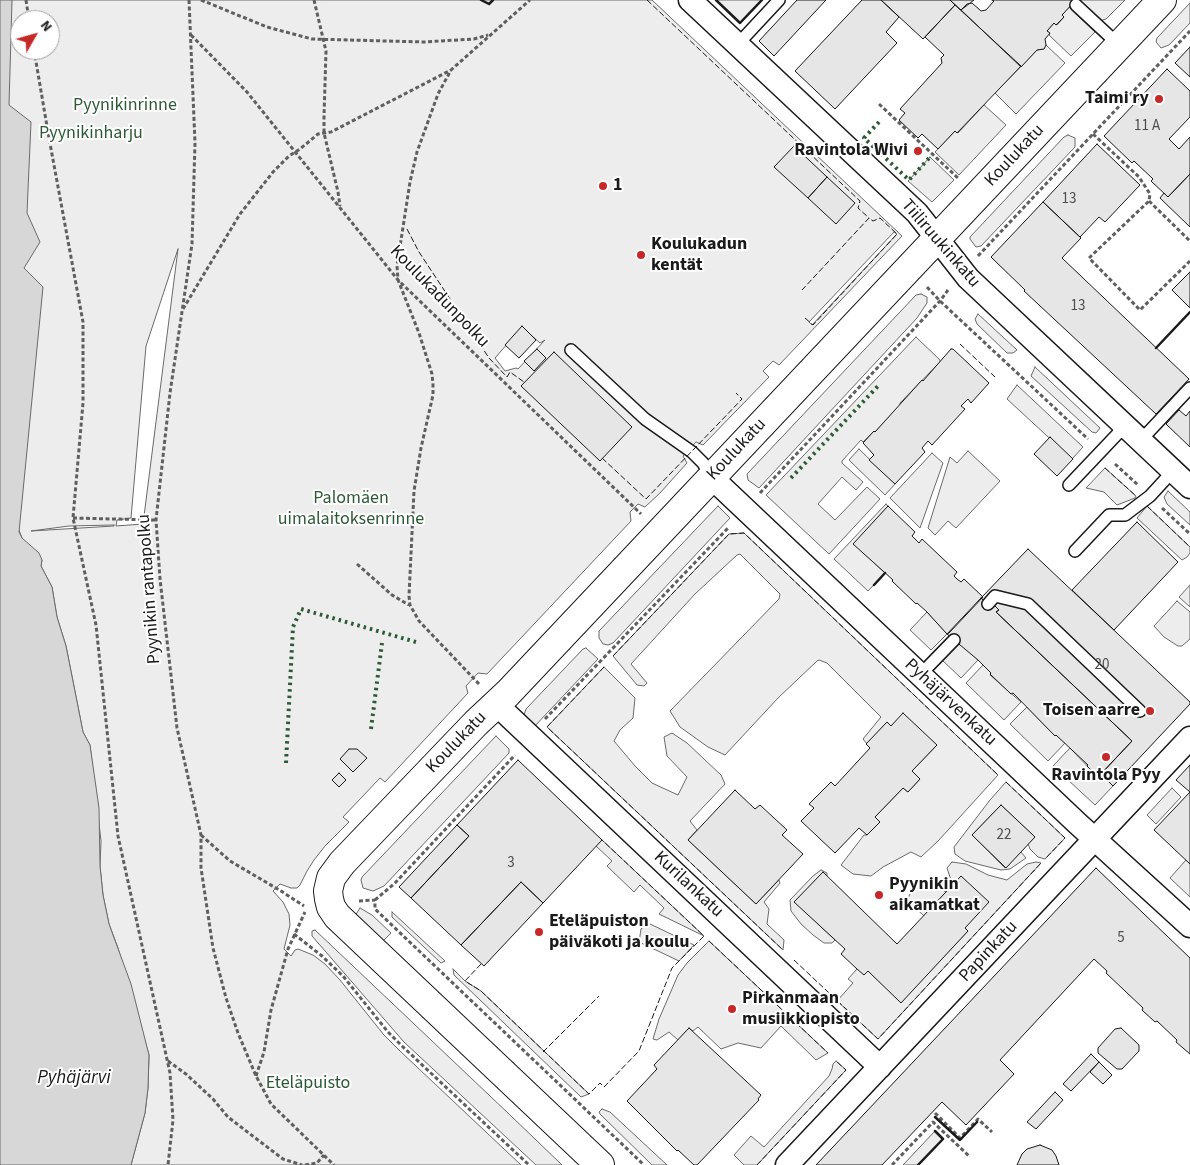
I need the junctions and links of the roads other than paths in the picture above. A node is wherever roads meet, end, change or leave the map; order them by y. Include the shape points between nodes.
1 (690, 0) edge
2 (780, 0) edge
3 (1162, 0) edge
4 (1076, 5) dead end
5 (738, 44) junction
6 (1119, 45) junction
7 (937, 239) junction
8 (571, 350) dead end
9 (1190, 388) edge
10 (1133, 433) junction
11 (1173, 471) junction
12 (712, 477) junction
13 (1069, 485) dead end
14 (1190, 487) edge
15 (1075, 551) dead end
16 (988, 604) dead end
17 (954, 640) dead end
18 (920, 675) junction
19 (490, 696) junction
20 (1140, 711) dead end
21 (1190, 738) edge
22 (1095, 839) junction
23 (1190, 926) edge
24 (880, 1066) junction
25 (600, 1165) edge
26 (787, 1165) edge

1 - 5 street, Tiiliruukinkatu
2 - 5 lane
3 - 6 street, Koulukatu
4 - 6 lane
5 - 7 street, Tiiliruukinkatu via 917,213
6 - 7 street, Koulukatu
7 - 10 street, Tiiliruukinkatu via 963,272
7 - 12 street, Koulukatu
8 - 12 lane via 645,419 692,452
9 - 10 lane
10 - 11 street, Tiiliruukinkatu
10 - 13 lane via 1101,451
11 - 14 street, Tiiliruukinkatu
11 - 15 lane via 1150,496 1125,514 1109,515
12 - 18 street, Pyhäjärvenkatu
12 - 19 street, Koulukatu
16 - 20 lane via 995,596 1028,604
17 - 18 lane
18 - 22 street, Pyhäjärvenkatu
19 - 24 street, Kurilankatu
19 - 25 street, Koulukatu via 339,866 331,878 328,891 330,905 350,929
21 - 22 street, Papinkatu
22 - 23 street, Pyhäjärvenkatu
22 - 24 street, Papinkatu
24 - 26 street, Papinkatu

